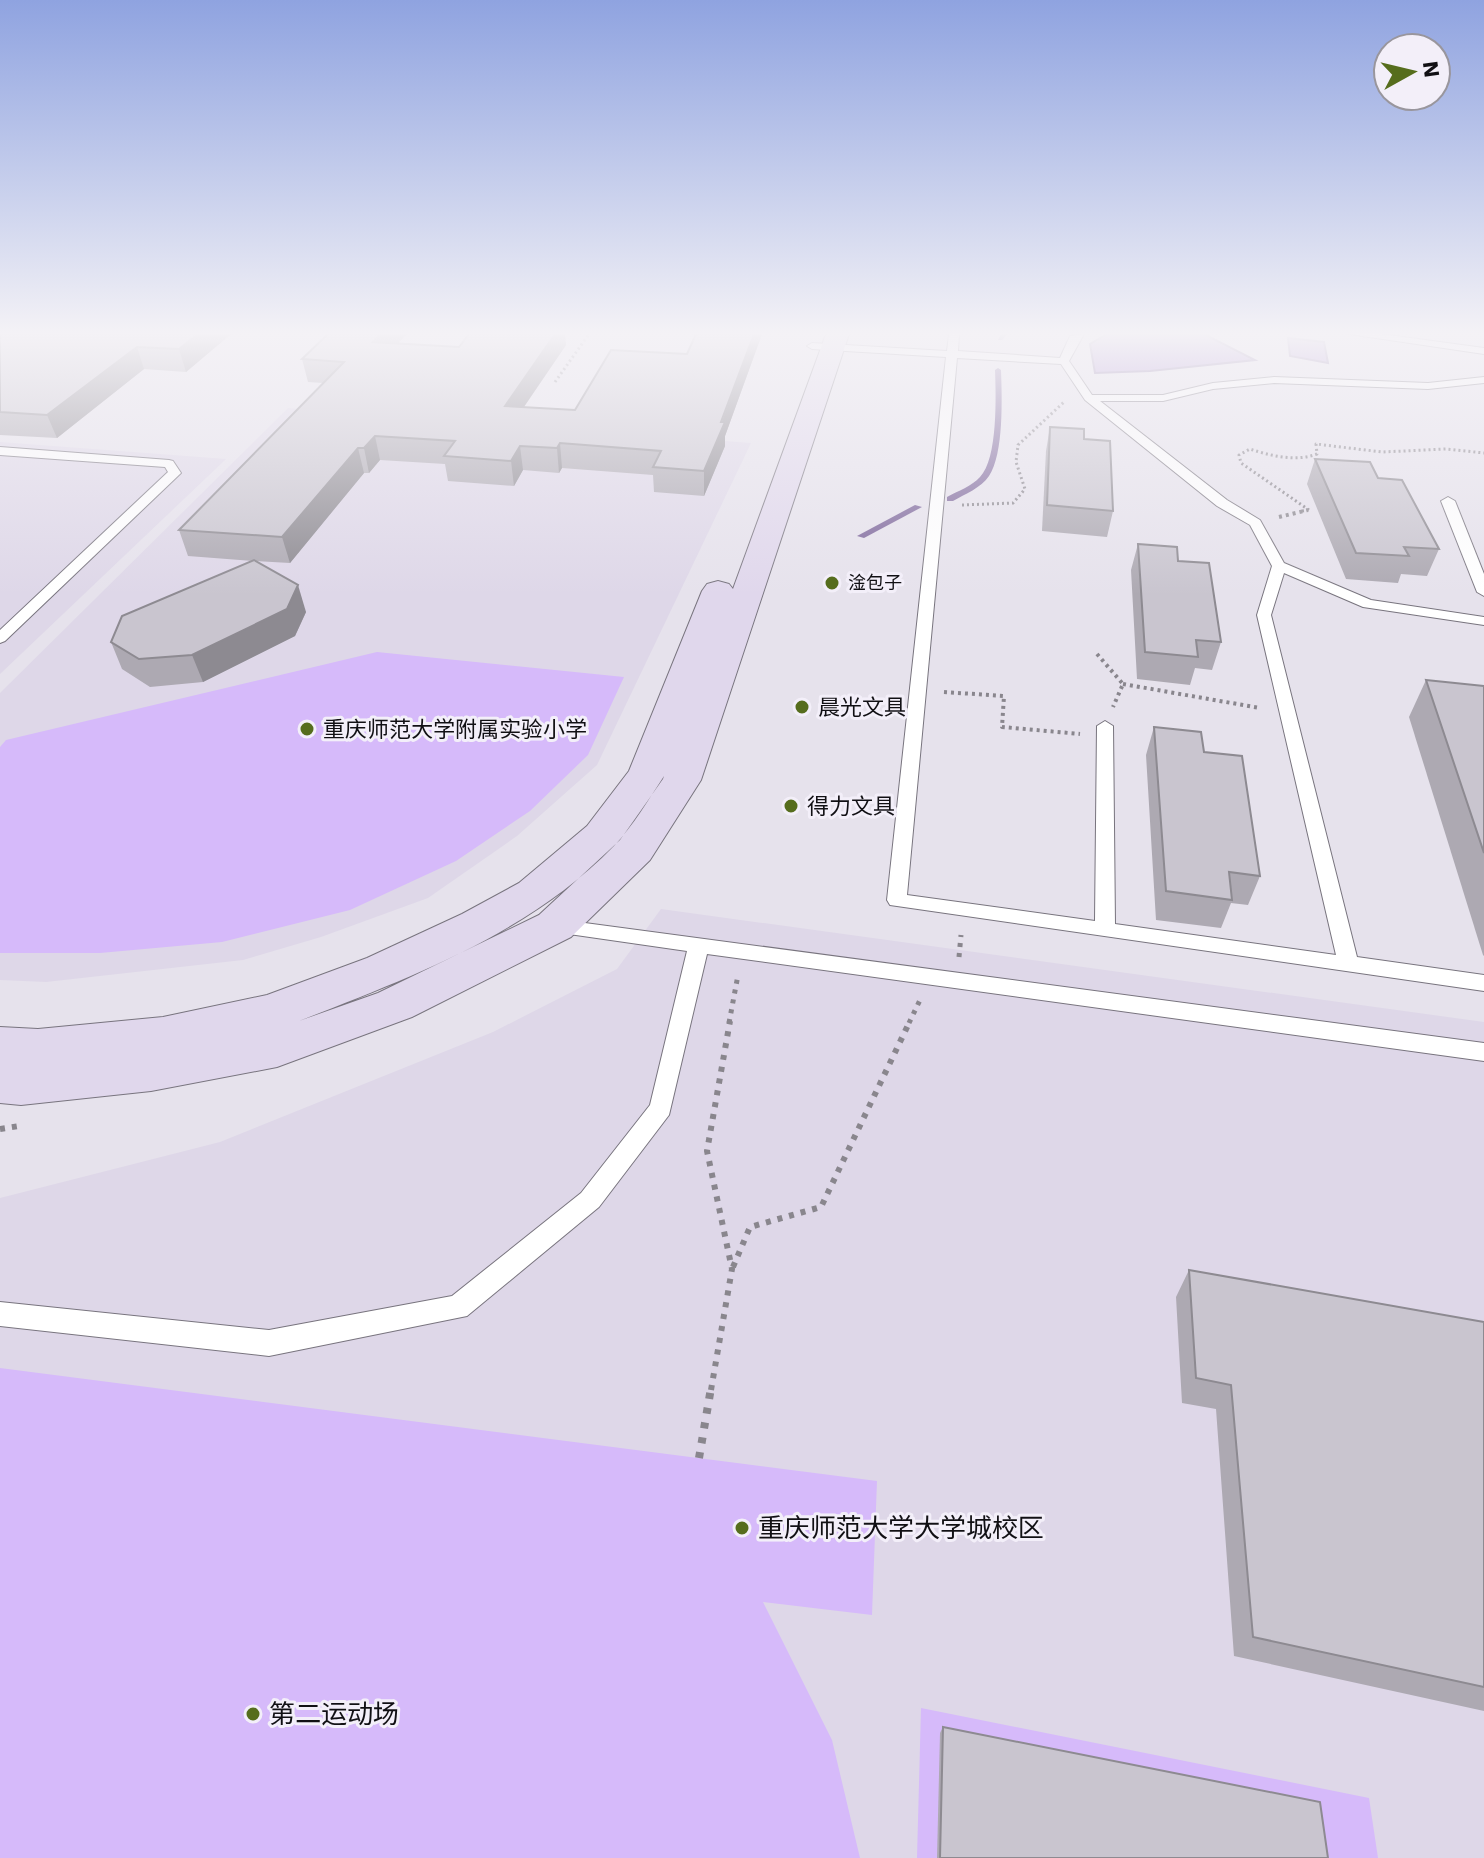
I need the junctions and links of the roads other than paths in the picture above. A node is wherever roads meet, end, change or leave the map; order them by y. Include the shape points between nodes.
1 (792, 421) edge
2 (799, 421) edge
3 (944, 421) edge
4 (1118, 421) edge
5 (0, 451) edge
6 (1448, 501) dead end
7 (1279, 566) junction
8 (1484, 592) edge
9 (1484, 621) edge
10 (0, 638) edge
11 (1105, 731) road end
12 (555, 926) junction
13 (1105, 931) junction
14 (699, 944) junction
15 (1348, 964) junction
16 (1484, 983) edge
17 (0, 1046) edge
18 (1484, 1052) edge
19 (0, 1083) edge
20 (0, 1314) edge

1 - 17 street via 647,773 601,835 534,893 383,970 273,1012 163,1035 38,1048
2 - 12 street via 682,780 635,850
3 - 13 lane via 897,900
4 - 7 lane via 1255,523
5 - 10 lane via 169,464 175,473
6 - 8 lane
7 - 9 lane via 1368,604
7 - 15 lane via 1264,615
11 - 13 lane
12 - 14 lane
12 - 19 street via 395,1005 277,1048 151,1072
13 - 15 lane
14 - 18 lane
14 - 20 lane via 661,1108 590,1200 458,1307 269,1343
15 - 16 lane

